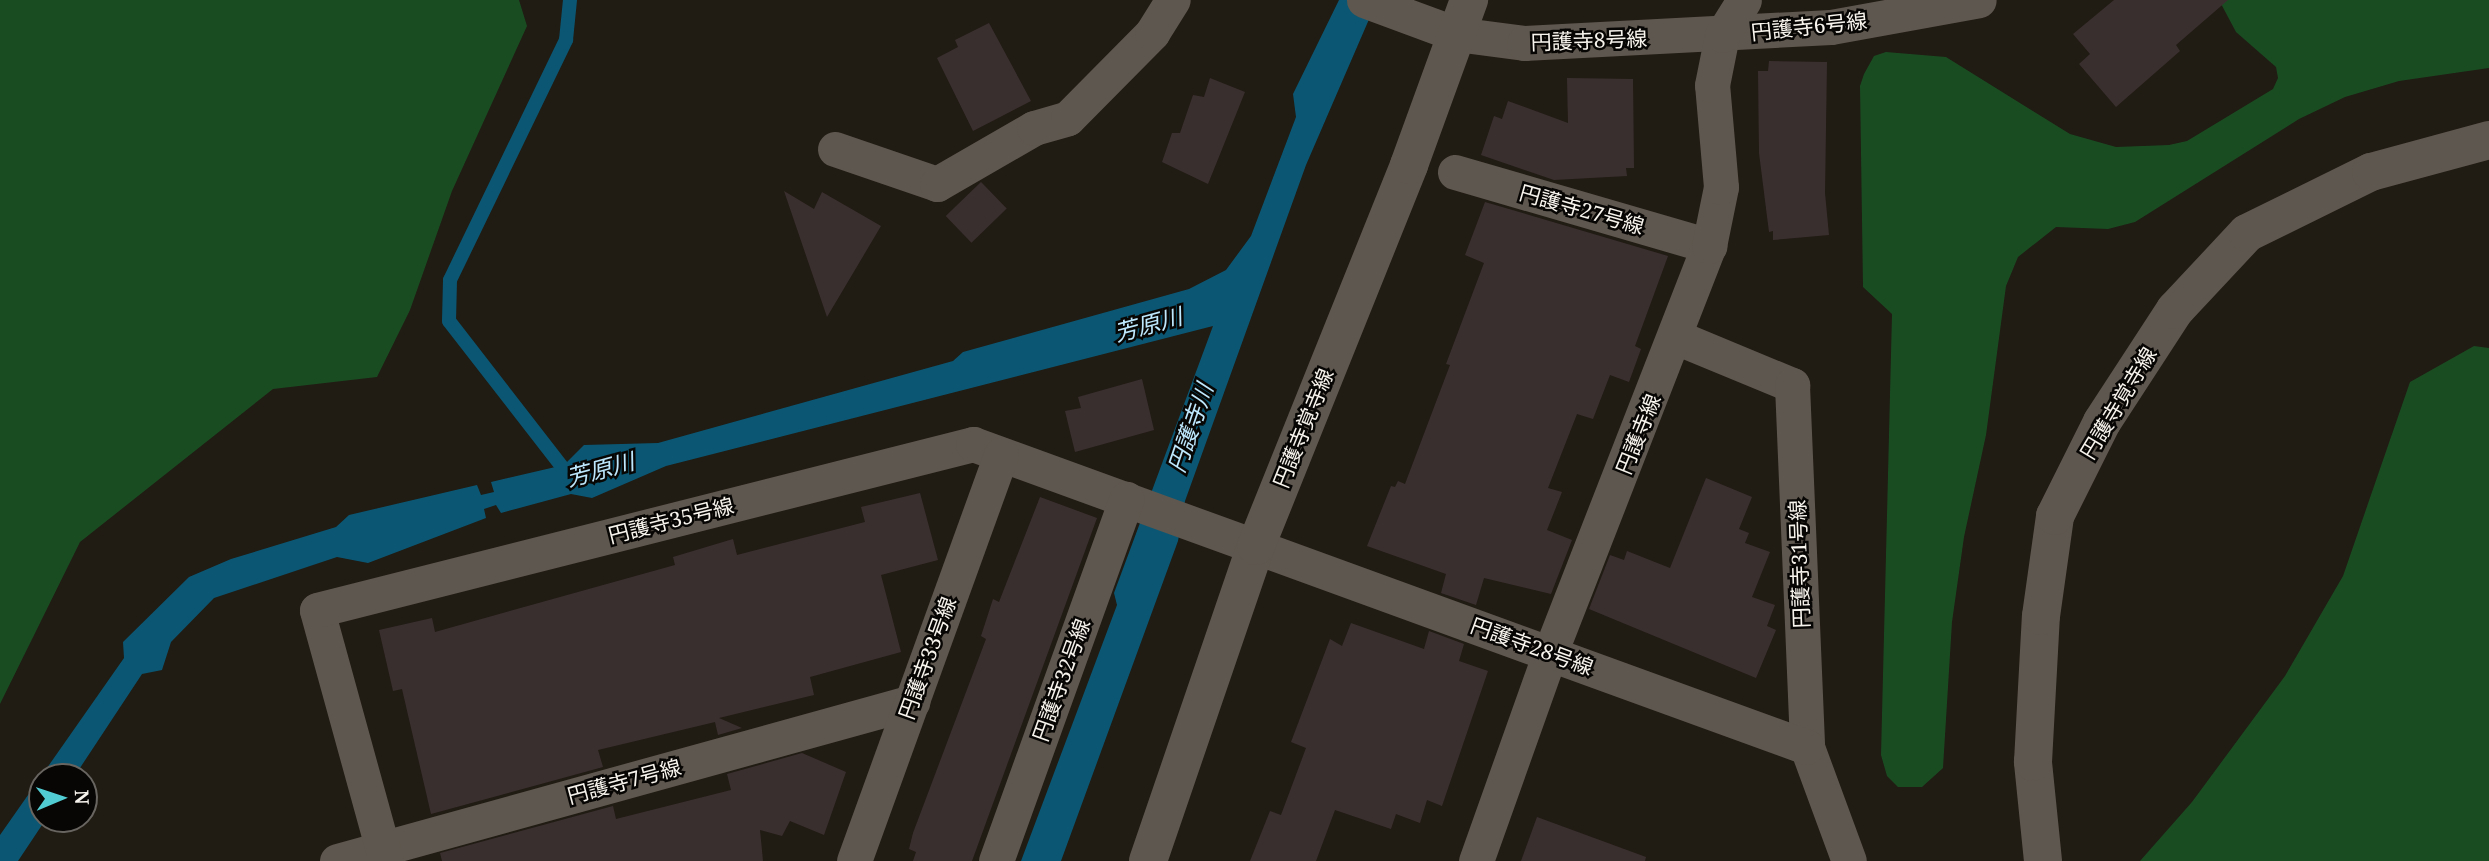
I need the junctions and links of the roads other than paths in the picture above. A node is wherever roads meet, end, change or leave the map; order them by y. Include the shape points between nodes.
1 (1173, 0) edge
2 (1364, 0) edge
3 (1744, 0) edge
4 (1979, 0) edge
5 (1463, 17) edge
6 (1722, 35) junction
7 (2489, 140) edge
8 (835, 149) dead end
9 (1455, 172) dead end
10 (1709, 246) junction
11 (1676, 337) junction
12 (1001, 454) junction
13 (1126, 499) junction
14 (1256, 546) junction
15 (1550, 653) junction
16 (912, 702) junction
17 (1807, 747) junction
18 (384, 855) edge
19 (337, 861) edge
20 (854, 861) edge
21 (996, 861) edge
22 (1148, 861) edge
23 (1476, 861) edge
24 (1849, 861) edge
25 (2043, 861) edge

1 - 8 street via 1152,33 1068,118 1034,128 937,184
2 - 5 street, 円護寺8号線
3 - 6 street, 円護寺線
4 - 6 street, 円護寺6号線 via 1831,27
5 - 6 street, 円護寺8号線 via 1524,43
5 - 14 street, 円護寺覚寺線 via 1409,165
6 - 10 street, 円護寺線 via 1712,85 1721,187
7 - 25 street, 円護寺覚寺線 via 2371,172 2247,233 2175,310 2102,422 2055,516 2041,616 2033,762
9 - 10 street, 円護寺27号線
10 - 11 street, 円護寺線
11 - 15 street, 円護寺線
11 - 17 street, 円護寺31号線 via 1792,385
12 - 13 street, 円護寺35号線
12 - 16 street, 円護寺33号線
12 - 18 street, 円護寺35号線 via 972,444 317,610
13 - 14 street, 円護寺35号線
13 - 21 street, 円護寺32号線
14 - 15 street, 円護寺28号線
14 - 22 street, 円護寺覚寺線
15 - 17 street, 円護寺28号線
15 - 23 street, 円護寺線
16 - 18 street, 円護寺7号線
16 - 20 street, 円護寺33号線
17 - 24 street, 円護寺31号線
18 - 19 street, 円護寺7号線

